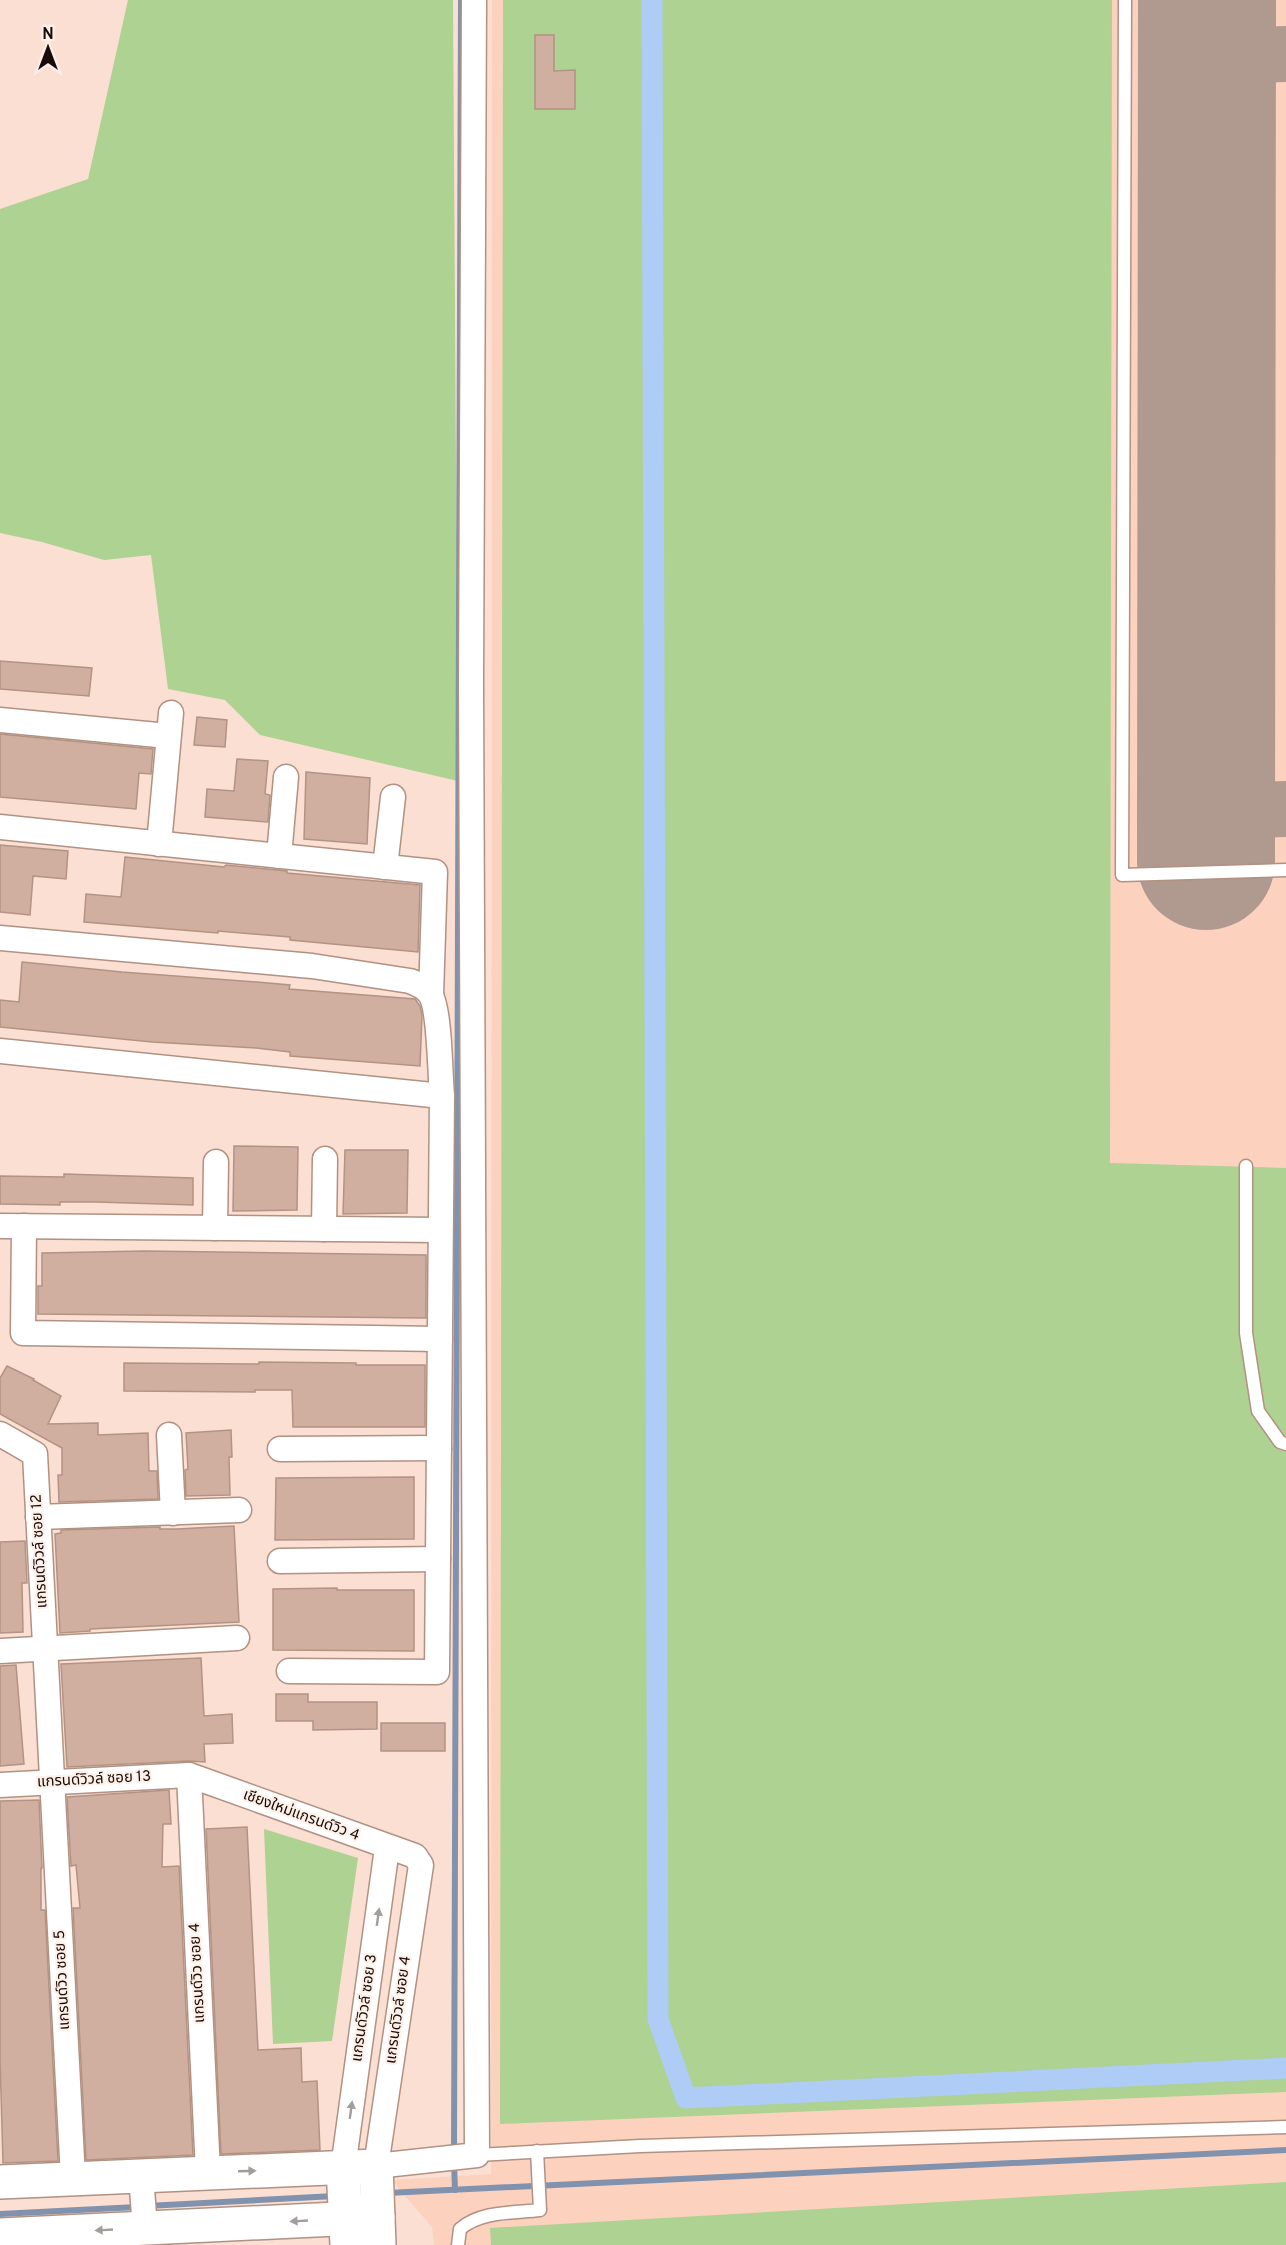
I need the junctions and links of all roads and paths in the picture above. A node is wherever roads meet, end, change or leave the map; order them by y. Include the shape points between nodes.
1 (474, 0) edge
2 (1125, 0) edge
3 (0, 720) edge
4 (286, 777) dead end
5 (393, 797) dead end
6 (0, 828) edge
7 (159, 844) junction
8 (279, 856) junction
9 (385, 867) junction
10 (1286, 870) edge
11 (0, 938) edge
12 (431, 995) junction
13 (0, 1050) edge
14 (442, 1096) junction
15 (325, 1159) dead end
16 (216, 1162) dead end
17 (1246, 1166) dead end
18 (0, 1226) edge
19 (24, 1226) junction
20 (215, 1228) junction
21 (324, 1229) junction
22 (440, 1230) junction
23 (440, 1339) junction
24 (0, 1434) edge
25 (169, 1435) dead end
26 (1286, 1444) edge
27 (439, 1448) junction
28 (280, 1449) dead end
29 (239, 1510) dead end
30 (173, 1513) junction
31 (38, 1517) junction
32 (438, 1559) junction
33 (280, 1561) dead end
34 (237, 1638) dead end
35 (44, 1649) junction
36 (0, 1651) edge
37 (289, 1671) dead end
38 (189, 1775) junction
39 (53, 1782) junction
40 (0, 1785) edge
41 (387, 1848) junction
42 (415, 1857) joint
43 (1286, 2127) edge
44 (537, 2151) junction
45 (475, 2156) junction
46 (208, 2172) junction
47 (360, 2172) junction
48 (74, 2178) junction
49 (0, 2182) edge
50 (143, 2201) junction
51 (362, 2224) edge
52 (0, 2235) edge
53 (203, 2235) edge
54 (72, 2238) edge
55 (458, 2245) edge

1 - 45 street via 471,683
2 - 10 lane via 1122,875
3 - 7 street via 169,725
4 - 8 street
5 - 9 street
6 - 7 street
7 - 8 street
8 - 9 street
9 - 12 street via 435,872
11 - 12 street via 312,966 410,981
12 - 14 street
13 - 14 street
14 - 22 street
15 - 21 street
16 - 20 street
17 - 26 lane via 1246,1333 1258,1411 1280,1442
18 - 19 street
19 - 20 street
19 - 23 street via 22,1333
20 - 21 street
21 - 22 street
22 - 23 street
23 - 27 street
24 - 31 street, แกรนด์วิวล์ ซอย 12 via 35,1454
25 - 30 street
27 - 28 street
27 - 32 street
29 - 30 street
30 - 31 street
31 - 35 street, แกรนด์วิวล์ ซอย 12
32 - 33 street
32 - 37 street via 437,1672
34 - 35 street
35 - 36 street
35 - 39 street, แกรนด์วิวล์ ซอย 12
38 - 39 street, แกรนด์วิวล์ ซอย 13
38 - 41 street, เชียงใหม่แกรนด์วิว 4
38 - 46 street, แกรนด์วิว ซอย 4
39 - 40 street, แกรนด์วิวล์ ซอย 13
39 - 48 street, แกรนด์วิว ซอย 5
41 - 42 street, เชียงใหม่แกรนด์วิว 4
47 -> 41 street, แกรนด์วิวล์ ซอย 3
42 - 47 street, แกรนด์วิวล์ ซอย 4 via 421,1865
43 - 44 lane
44 - 45 lane
44 - 55 lane via 540,2211 469,2221 460,2229
45 - 47 street
46 -> 47 street
46 - 50 street
47 - 51 street
48 - 49 street
48 - 50 street
50 - 53 street
50 -> 54 street
51 -> 53 street
52 - 54 street

